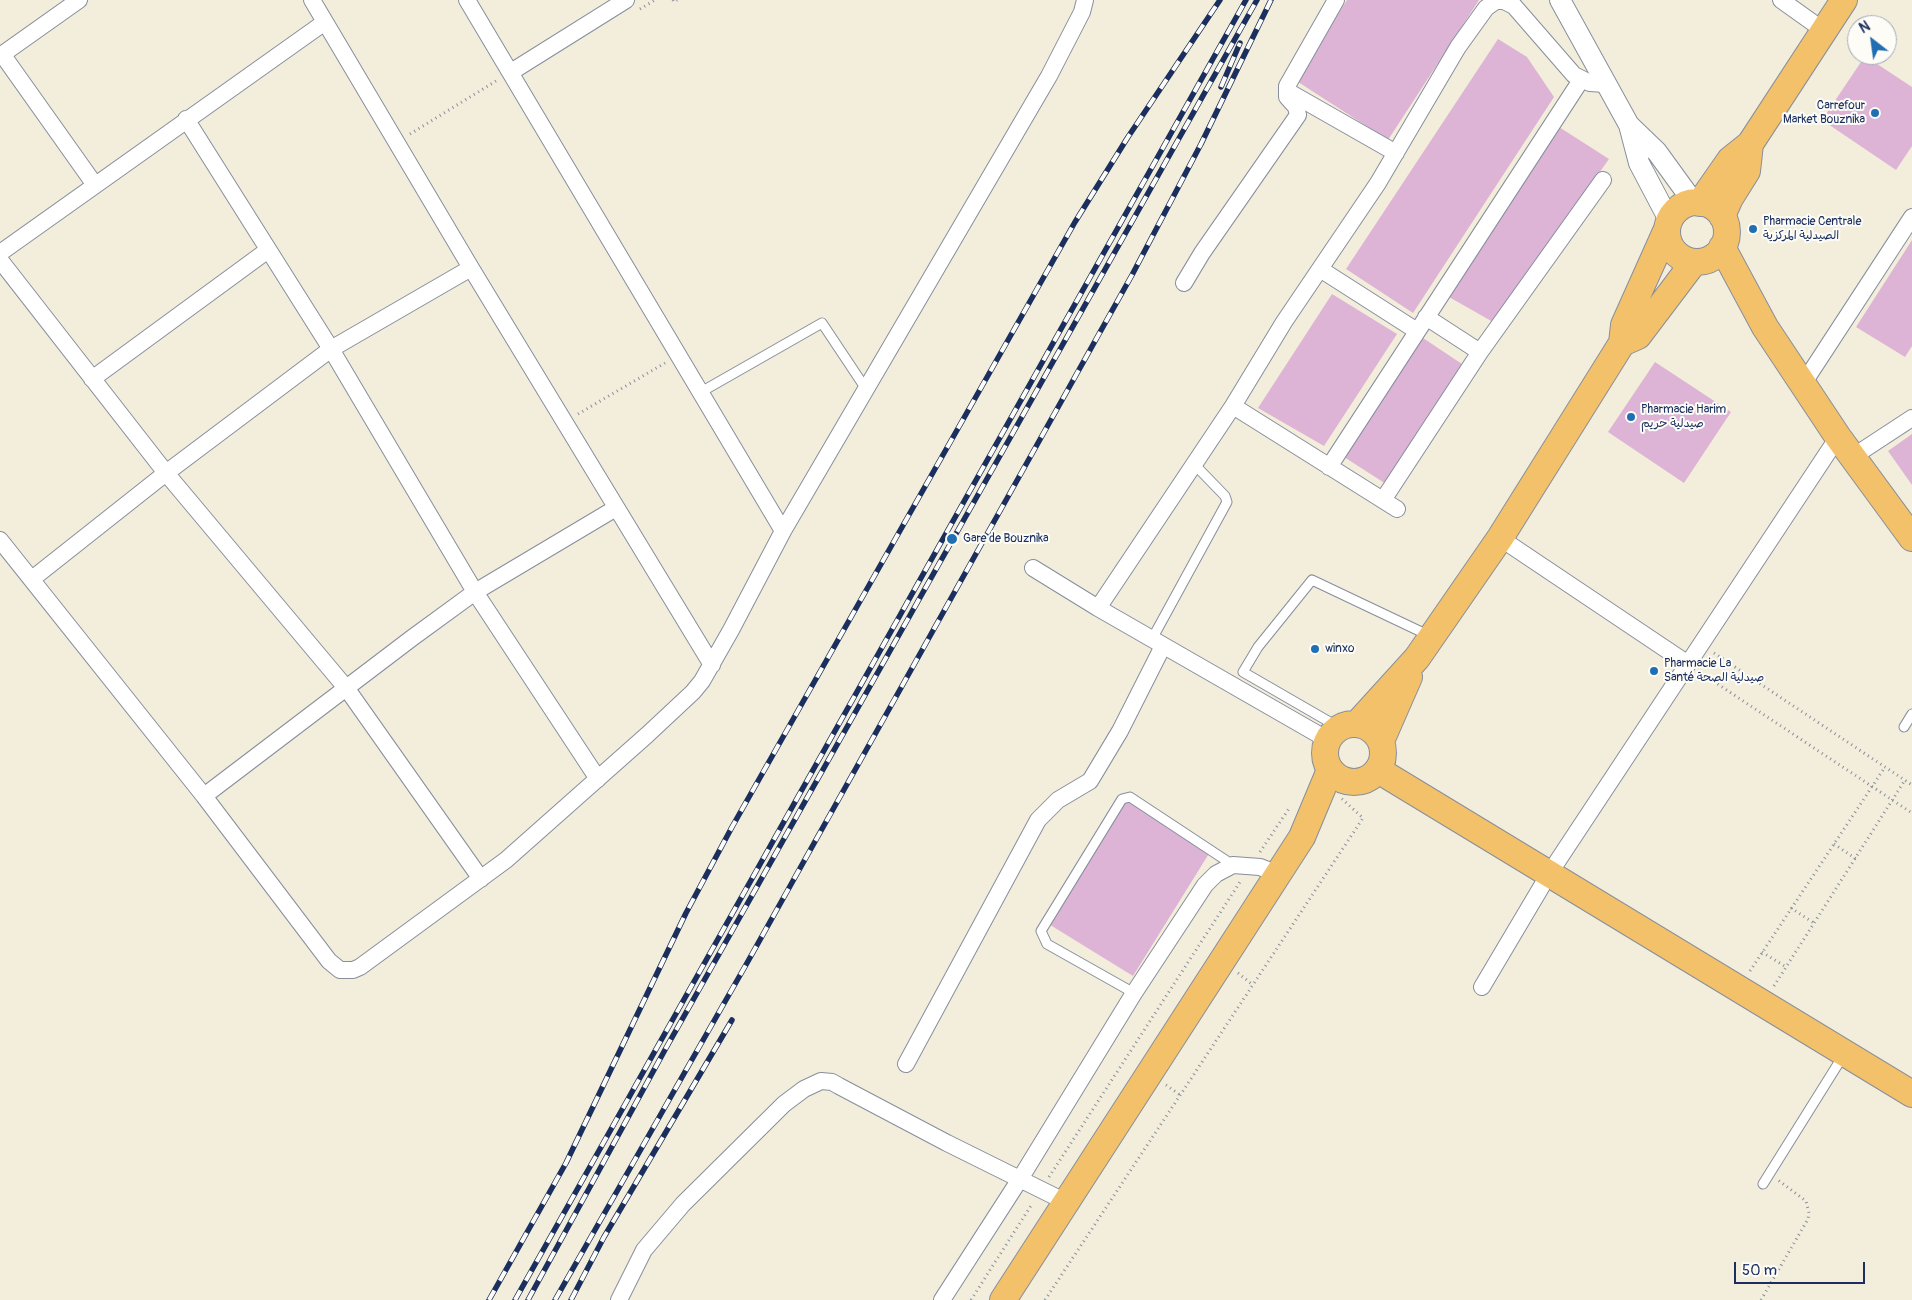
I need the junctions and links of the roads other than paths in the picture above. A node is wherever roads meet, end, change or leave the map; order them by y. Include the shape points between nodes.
1 (79, 0) edge
2 (312, 0) edge
3 (467, 0) edge
4 (626, 0) edge
5 (1085, 0) edge
6 (1336, 0) edge
7 (1560, 0) edge
8 (1781, 0) edge
9 (1844, 0) edge
10 (1508, 1) edge
11 (325, 22) junction
12 (1823, 30) junction
13 (1, 55) edge
14 (510, 72) junction
15 (1581, 80) junction
16 (1605, 84) junction
17 (1287, 91) junction
18 (186, 119) junction
19 (1629, 125) junction
20 (1750, 144) junction
21 (1396, 153) junction
22 (1603, 180) dead end
23 (95, 185) junction
24 (1697, 203) junction
25 (1722, 216) junction
26 (1912, 217) edge
27 (1668, 224) junction
28 (1722, 247) junction
29 (268, 250) junction
30 (0, 253) edge
31 (0, 260) edge
32 (1694, 262) junction
33 (471, 268) junction
34 (1320, 269) junction
35 (1184, 283) dead end
36 (1426, 317) junction
37 (1417, 331) junction
38 (1622, 343) junction
39 (331, 349) junction
40 (1480, 352) junction
41 (92, 379) junction
42 (1804, 384) junction
43 (866, 389) junction
44 (701, 392) junction
45 (1233, 406) junction
46 (1912, 418) edge
47 (1846, 446) junction
48 (1194, 464) junction
49 (1329, 467) junction
50 (166, 473) junction
51 (1383, 500) junction
52 (616, 508) junction
53 (1397, 509) dead end
54 (783, 530) junction
55 (1500, 538) junction
56 (1912, 538) edge
57 (0, 540) edge
58 (1033, 568) dead end
59 (32, 579) junction
60 (475, 592) junction
61 (1098, 608) junction
62 (1157, 642) junction
63 (1424, 647) junction
64 (1688, 664) junction
65 (712, 665) junction
66 (346, 689) junction
67 (1912, 714) edge
68 (1904, 728) dead end
69 (1341, 731) junction
70 (1381, 741) junction
71 (1330, 770) junction
72 (1378, 770) junction
73 (598, 779) junction
74 (1348, 790) junction
75 (204, 796) junction
76 (1302, 837) junction
77 (1233, 865) junction
78 (1278, 874) junction
79 (1549, 874) junction
80 (482, 878) junction
81 (1482, 987) dead end
82 (1134, 993) junction
83 (1845, 1054) junction
84 (906, 1064) dead end
85 (1912, 1094) edge
86 (1020, 1179) junction
87 (1763, 1184) dead end
88 (1066, 1202) junction
89 (618, 1300) edge
90 (942, 1300) edge
91 (1003, 1300) edge

1 - 13 street
2 - 11 street
3 - 14 street
4 - 14 street
5 - 43 street via 1082,12 1040,91
6 - 17 street
7 - 16 street
8 - 12 street
9 - 12 main road
10 - 15 street
10 - 21 street via 1496,1 1481,13
11 - 18 street
11 - 33 street
12 - 20 main road
13 - 23 street
14 - 44 street
15 - 16 street
15 - 36 street
16 - 19 street
17 - 21 street
17 - 35 street via 1298,115
18 - 23 street
18 - 29 street
19 - 24 street via 1657,152
19 - 27 street via 1639,163
20 - 24 main road via 1730,160
20 - 25 main road via 1747,171
21 - 34 street
22 - 40 street
23 - 30 street
24 - 25 main road via 1708,205
24 - 27 main road via 1684,205 1675,211
25 - 28 main road via 1726,228
26 - 42 street
27 - 32 main road via 1668,240 1673,251 1682,259
27 - 38 main road via 1624,325
28 - 32 main road via 1713,257
28 - 42 main road via 1765,327
29 - 39 street
29 - 41 street
31 - 41 street
32 - 38 main road via 1638,336
33 - 39 street
33 - 52 street
34 - 37 street
34 - 45 street
36 - 37 street
36 - 40 street
37 - 49 street
38 - 55 main road
39 - 50 street
39 - 60 street
40 - 51 street
41 - 50 street
42 - 47 main road
43 - 44 lane via 822,323
43 - 54 street
44 - 54 street
45 - 48 street
45 - 49 street
46 - 47 street
47 - 56 main road
47 - 64 street
48 - 61 street
48 - 62 lane via 1227,502
49 - 51 street
50 - 59 street
50 - 66 street
51 - 53 street
52 - 60 street
52 - 65 street
54 - 65 street
55 - 63 main road
55 - 64 street
57 - 59 street
58 - 61 street
59 - 75 street
60 - 66 street
60 - 73 street
61 - 62 street
62 - 69 street
62 - 84 street via 1120,731 1090,781 1058,800 1038,820
63 - 69 main road
63 - 69 lane via 1312,580 1258,647 1243,672
63 - 70 main road
64 - 79 street
65 - 73 street via 693,692
66 - 75 street
66 - 80 street
67 - 68 lane
69 - 70 main road via 1367,726
69 - 71 main road via 1325,755
70 - 72 main road via 1383,761
71 - 74 main road via 1346,781
71 - 76 main road
72 - 74 main road
72 - 79 main road
73 - 80 street via 532,839
74 - 76 main road
75 - 80 street via 329,961 340,970 360,967
76 - 78 main road
77 - 78 street via 1251,866
77 - 82 street via 1216,874 1205,886
77 - 82 lane via 1130,797 1122,799 1041,931 1048,944
78 - 88 main road
79 - 81 street
79 - 83 main road
82 - 86 street
83 - 85 main road
83 - 87 lane
86 - 88 street
86 - 89 street via 839,1086 821,1081 784,1104 676,1211 644,1250
86 - 90 street
88 - 91 main road

